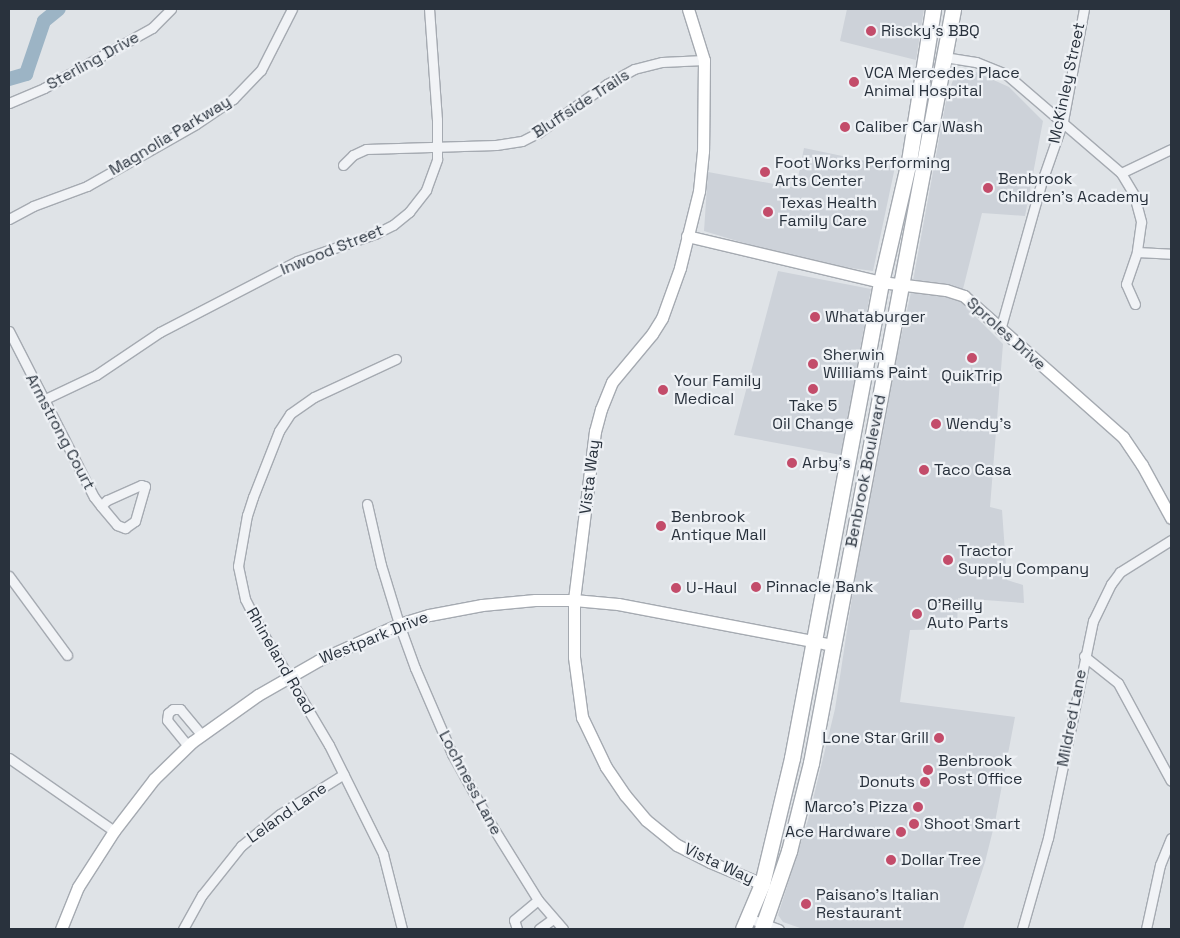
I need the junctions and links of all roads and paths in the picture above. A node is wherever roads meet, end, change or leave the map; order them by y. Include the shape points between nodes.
1 (172, 9) edge
2 (292, 9) edge
3 (430, 9) edge
4 (688, 9) edge
5 (933, 9) edge
6 (953, 9) edge
7 (1084, 9) edge
8 (944, 57) junction
9 (704, 60) junction
10 (9, 103) edge
11 (1062, 121) junction
12 (437, 147) junction
13 (1171, 149) edge
14 (343, 165) dead end
15 (1122, 173) junction
16 (9, 219) edge
17 (687, 236) junction
18 (1137, 252) junction
19 (1171, 254) edge
20 (881, 282) junction
21 (900, 284) junction
22 (1135, 304) dead end
23 (1000, 330) junction
24 (9, 331) edge
25 (396, 359) dead end
26 (42, 400) junction
27 (366, 504) dead end
28 (101, 506) junction
29 (1171, 518) edge
30 (1171, 540) edge
31 (9, 576) edge
32 (574, 600) junction
33 (400, 624) junction
34 (813, 642) junction
35 (832, 645) junction
36 (67, 656) dead end
37 (1084, 656) junction
38 (289, 677) junction
39 (202, 735) junction
40 (188, 746) junction
41 (9, 758) edge
42 (344, 774) junction
43 (1171, 781) edge
44 (114, 831) junction
45 (1171, 838) edge
46 (762, 884) junction
47 (538, 900) junction
48 (553, 919) junction
49 (745, 924) edge
50 (763, 927) edge
51 (62, 929) edge
52 (183, 929) edge
53 (402, 929) edge
54 (516, 929) edge
55 (539, 929) edge
56 (562, 929) edge
57 (780, 929) edge
58 (1022, 929) edge
59 (1146, 929) edge

1 - 10 street, Sterling Drive via 152,28 44,88
2 - 16 street, Magnolia Parkway via 261,70 233,99 196,124 87,186 33,206
3 - 12 street, Inwood Street
4 - 9 street, Vista Way
5 - 20 highway, Benbrook Boulevard via 909,161
6 - 8 highway, Benbrook Boulevard
7 - 11 street, McKinley Street
8 - 11 street via 976,62 1006,74
8 - 21 highway, Benbrook Boulevard
9 - 12 street, Bluffside Trails via 662,62 634,69 606,84 522,141
9 - 17 street, Vista Way via 700,191
11 - 15 street
11 - 23 street, McKinley Street
12 - 14 street, Bluffside Trails via 366,149
12 - 26 street, Inwood Street via 437,159 426,190 409,212 393,225 297,262 160,332 96,375
13 - 15 street
15 - 18 street via 1134,195 1141,222
17 - 20 street, Sproles Drive
17 - 32 street, Vista Way via 680,268 662,318 612,382 601,409 595,431
18 - 19 street
18 - 22 street via 1126,284
20 - 21 street, Sproles Drive
20 - 34 highway, Benbrook Boulevard
21 - 23 street, Sproles Drive via 956,292
21 - 35 highway, Benbrook Boulevard via 881,400
23 - 29 street, Sproles Drive via 1123,437
24 - 26 street, Armstrong Court
25 - 38 street, Rhineland Road via 314,398 290,414 279,431 250,506 239,554 240,580 258,625
26 - 28 street, Armstrong Court
27 - 33 street, Lochness Lane
28 - 28 street, Armstrong Court via 107,500 145,486 131,526 116,525
30 - 37 street, Mildred Lane via 1120,572 1093,620
31 - 36 street
32 - 33 street, Westpark Drive via 482,604
32 - 34 street, Westpark Drive via 618,604
32 - 46 street, Vista Way via 574,657 581,709 589,735 625,795 646,820 677,845
33 - 38 street, Westpark Drive
33 - 47 street, Lochness Lane via 415,668 456,762
34 - 35 street, Westpark Drive
34 - 46 highway, Benbrook Boulevard via 792,758
35 - 50 highway, Benbrook Boulevard via 795,829
37 - 43 street via 1118,683
37 - 58 street, Mildred Lane via 1048,838
38 - 39 street, Westpark Drive
38 - 42 street, Rhineland Road
39 - 40 street, Westpark Drive
39 - 40 street via 180,709 173,708 167,720
40 - 44 street, Westpark Drive via 154,779
41 - 44 street
42 - 52 street, Leland Lane via 280,814 241,846 202,895
42 - 53 street, Rhineland Road via 383,854
44 - 51 street, Westpark Drive via 78,887
45 - 59 street via 1160,865
46 - 49 highway, Benbrook Boulevard
47 - 48 street, Lochness Lane
47 - 54 street via 514,920
48 - 55 street
48 - 56 street, Lochness Lane
49 - 50 street
50 - 57 street

